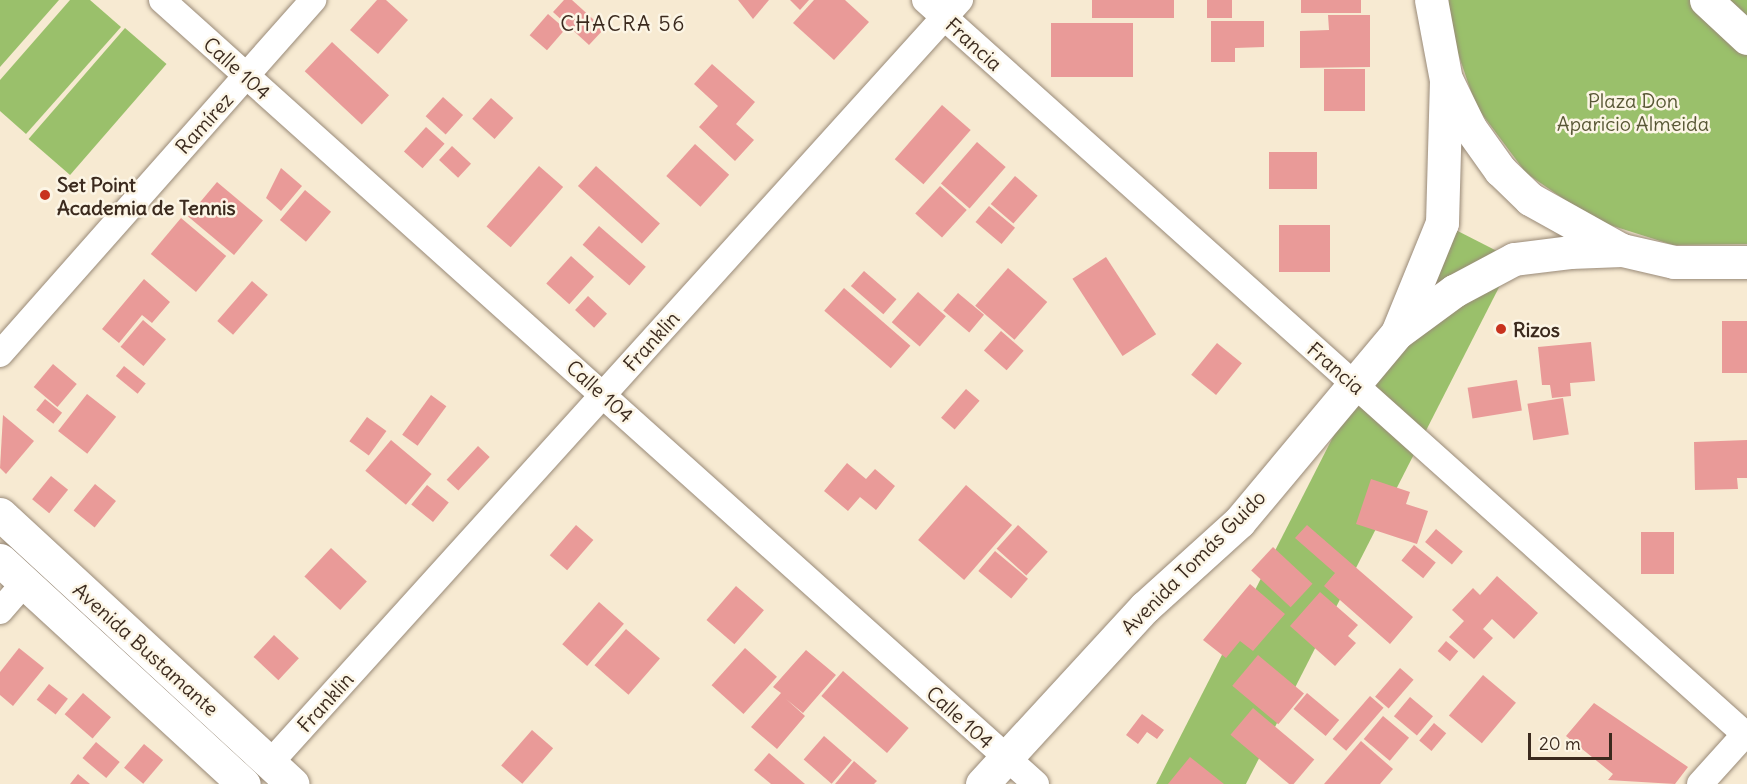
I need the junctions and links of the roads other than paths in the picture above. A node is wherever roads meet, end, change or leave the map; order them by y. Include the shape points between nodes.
1 (162, 0) edge
2 (313, 0) edge
3 (925, 0) edge
4 (1431, 0) edge
5 (1706, 0) edge
6 (952, 9) edge
7 (1747, 38) edge
8 (246, 76) junction
9 (1446, 80) junction
10 (1622, 250) junction
11 (1747, 262) edge
12 (1397, 333) junction
13 (0, 354) edge
14 (1356, 386) junction
15 (603, 394) junction
16 (0, 514) edge
17 (0, 560) edge
18 (25, 582) junction
19 (0, 610) edge
20 (1746, 734) edge
21 (1008, 760) junction
22 (282, 773) edge
23 (244, 784) edge
24 (982, 784) edge
25 (1036, 784) edge
26 (1700, 784) edge

1 - 8 street, Calle 104
2 - 8 street, Ramírez
3 - 6 street, Francia
4 - 9 main road, Avenida Tomás Guido
5 - 7 main road
6 - 14 street, Francia
6 - 15 street, Franklin
8 - 13 street, Ramírez
8 - 15 street, Calle 104
9 - 10 main road, Avenida Tomás Guido via 1470,128 1507,177 1554,214
9 - 12 main road, Avenida Tomás Guido via 1442,223
10 - 11 main road, Avenida Tomás Guido via 1674,262
10 - 12 main road, Avenida Tomás Guido via 1514,259 1454,291
12 - 14 main road, Avenida Tomás Guido
14 - 20 street, Francia
14 - 21 main road, Avenida Tomás Guido via 1239,522 1145,607
15 - 21 street, Calle 104
15 - 22 street, Franklin
16 - 22 main road, Avenida Bustamante
17 - 18 main road, Avenida Bustamante
18 - 19 street
18 - 23 main road, Avenida Bustamante
20 - 26 street
21 - 24 main road, Avenida Tomás Guido
21 - 25 street, Calle 104

